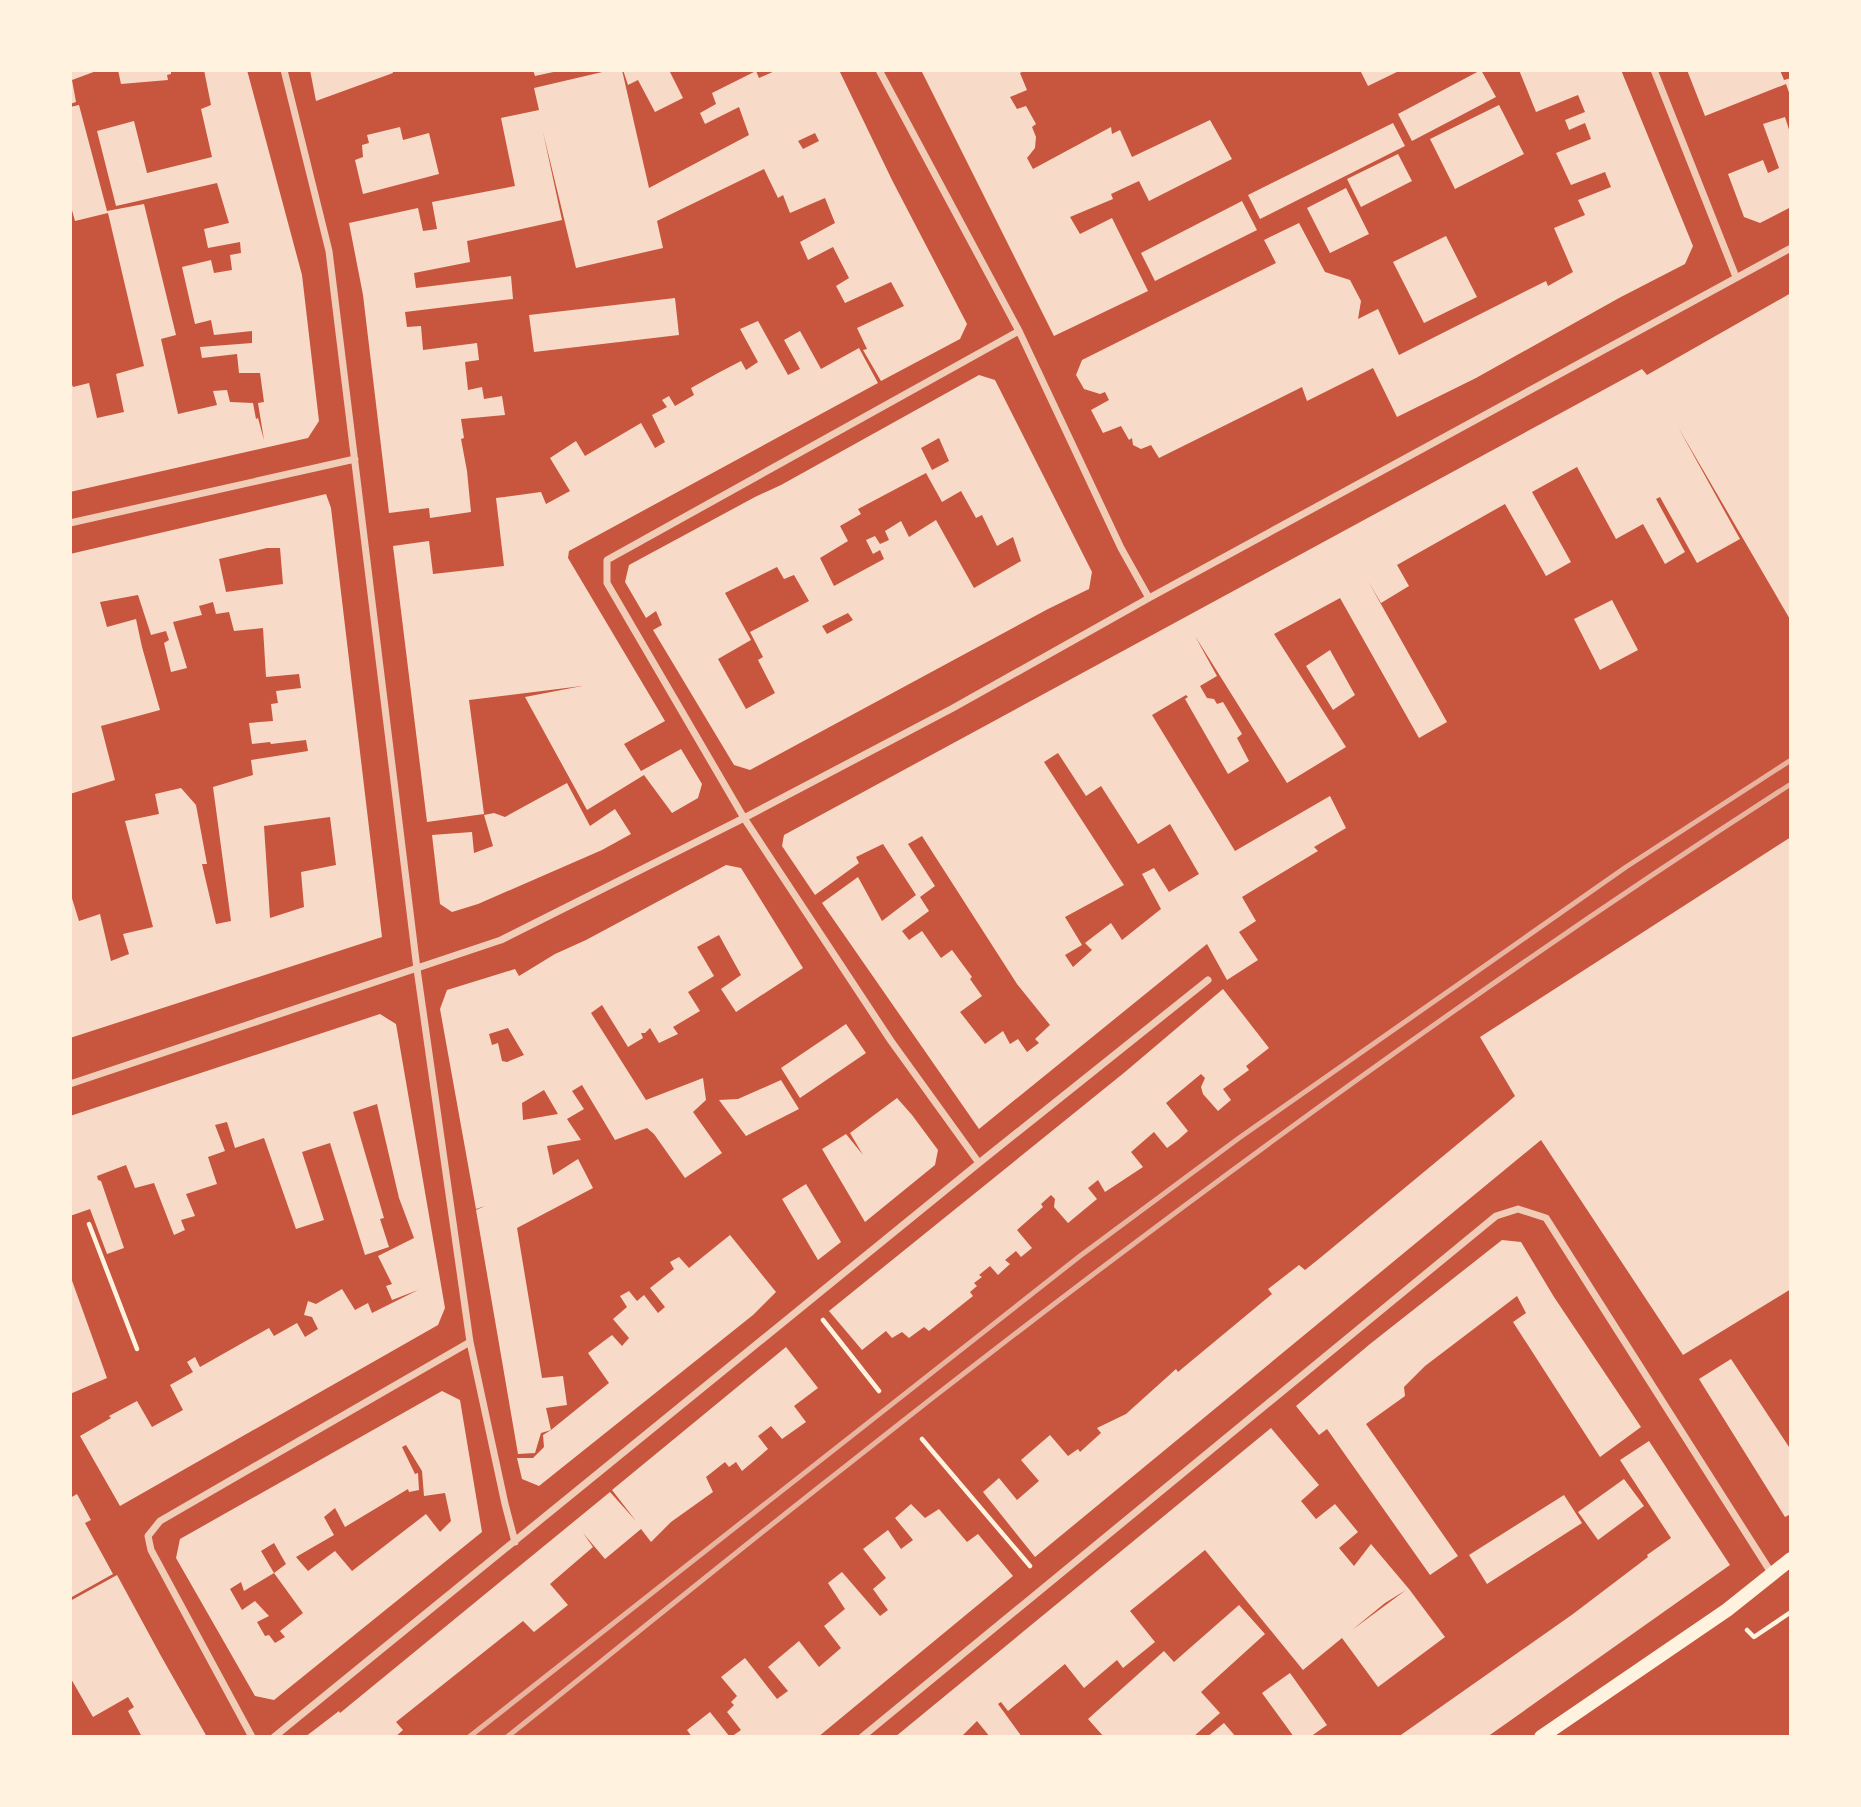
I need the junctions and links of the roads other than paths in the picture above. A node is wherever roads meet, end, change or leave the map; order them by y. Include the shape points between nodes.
1 (284, 70) edge
2 (879, 70) edge
3 (1654, 70) edge
4 (1791, 248) edge
5 (1736, 277) junction
6 (1019, 331) junction
7 (355, 459) junction
8 (70, 523) edge
9 (1149, 598) junction
10 (744, 818) junction
11 (417, 969) junction
12 (1208, 979) dead end
13 (70, 1084) edge
14 (979, 1163) junction
15 (470, 1342) junction
16 (515, 1542) junction
17 (1791, 1559) edge
18 (1772, 1574) junction
19 (252, 1737) edge
20 (274, 1737) edge
21 (862, 1737) edge
22 (1541, 1737) edge

1 - 7 street via 329,251
2 - 6 street
3 - 5 street
4 - 5 street
5 - 9 street
6 - 9 street
6 - 10 street via 607,561 607,583
7 - 8 street
7 - 11 street
9 - 10 street
10 - 11 street via 501,940
10 - 14 street via 891,1041
11 - 13 street
11 - 15 street
12 - 14 street
14 - 16 street
15 - 16 street
15 - 19 street via 160,1521 148,1536 151,1550
16 - 20 street
17 - 18 main road
18 - 21 street via 1546,1218 1518,1209 1496,1216
18 - 22 main road

